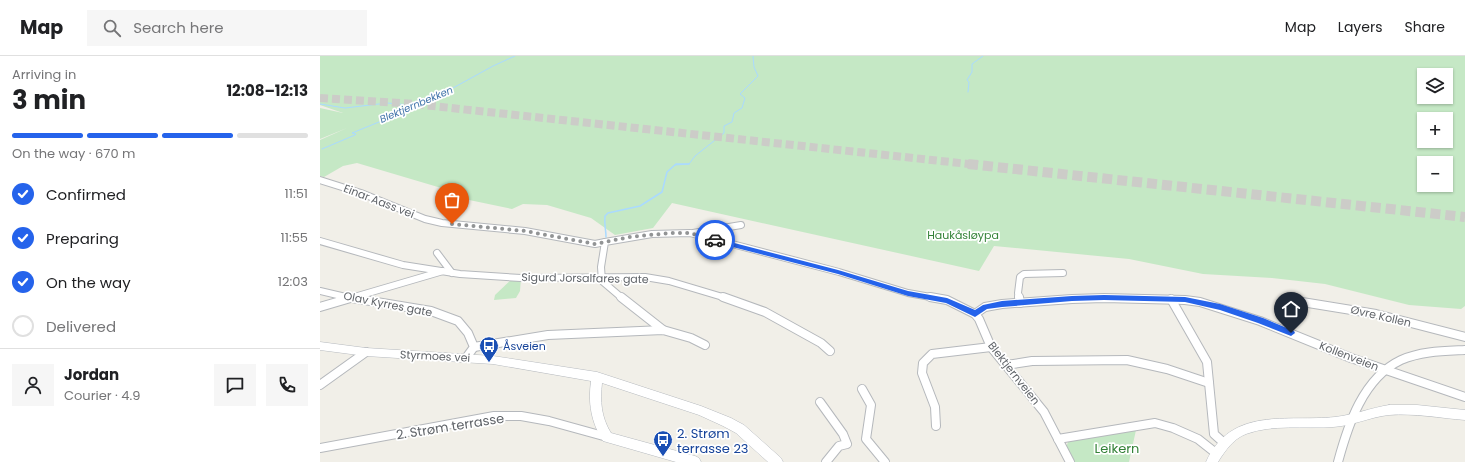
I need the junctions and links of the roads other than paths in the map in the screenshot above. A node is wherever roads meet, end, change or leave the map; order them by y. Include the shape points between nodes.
1 (320, 180) edge
2 (741, 225) dead end
3 (690, 233) junction
4 (320, 241) edge
5 (605, 242) junction
6 (437, 253) dead end
7 (443, 271) junction
8 (452, 273) junction
9 (1063, 273) dead end
10 (602, 278) junction
11 (320, 291) edge
12 (350, 298) junction
13 (1171, 299) junction
14 (1296, 301) dead end
15 (1020, 303) junction
16 (320, 307) edge
17 (975, 314) junction
18 (663, 330) junction
19 (1465, 337) edge
20 (705, 345) dead end
21 (320, 346) edge
22 (474, 347) junction
23 (991, 347) junction
24 (1465, 350) edge
25 (830, 351) dead end
26 (366, 352) junction
27 (466, 358) junction
28 (1008, 365) junction
29 (1386, 370) junction
30 (597, 377) junction
31 (1209, 383) junction
32 (320, 385) edge
33 (862, 389) dead end
34 (1465, 397) edge
35 (820, 402) dead end
36 (1465, 415) edge
37 (1353, 424) junction
38 (936, 426) dead end
39 (607, 438) junction
40 (1058, 439) junction
41 (1224, 443) junction
42 (320, 448) edge
43 (1214, 458) edge
44 (692, 461) edge
45 (777, 462) edge
46 (826, 462) edge
47 (885, 462) edge
48 (1070, 462) edge
49 (1338, 462) edge

1 - 5 street, Einar Aass vei via 442,223 525,231 595,244
2 - 3 street
3 - 5 street, Einar Aass vei via 630,237
3 - 17 street via 908,293 947,300
4 - 7 street, Sigurd Jorsalfares gate via 403,265
5 - 10 street
6 - 8 street
7 - 8 street, Sigurd Jorsalfares gate
7 - 12 street
8 - 10 street, Sigurd Jorsalfares gate via 513,278
9 - 15 street via 1024,274 1020,277
10 - 18 street via 602,281
10 - 25 street, Sigurd Jorsalfares gate via 645,277 705,291 765,312
11 - 12 street, Olav Kyrres gate
12 - 16 street
12 - 22 street, Olav Kyrres gate via 431,311 458,321 468,333
13 - 15 street, Kollenveien via 1104,298
13 - 29 street, Kollenveien via 1200,302 1260,320
13 - 31 street via 1207,362
14 - 19 street, Øvre Kollen via 1376,314
15 - 17 street, Kollenveien via 985,307
17 - 23 street, Blektjernveien
18 - 20 street
18 - 22 street via 548,335
21 - 26 main road, Styrmoes vei
22 - 27 street
23 - 28 street, Blektjernveien
23 - 38 street via 932,354 923,362 922,373 935,407
24 - 29 street via 1419,354 1401,360
26 - 27 main road, Styrmoes vei
26 - 32 street
27 - 30 main road, Styrmoes vei
28 - 31 street via 1032,361 1127,360 1167,369
28 - 40 street, Blektjernveien via 1044,412
29 - 34 street, Kollenveien
29 - 37 street via 1368,392
30 - 39 main road via 596,411 599,426
30 - 45 main road, Styrmoes vei via 727,422 740,429
31 - 41 street via 1214,434
33 - 47 street via 871,405 866,439
35 - 46 street via 843,434 846,444 839,446
36 - 37 main road via 1389,410
37 - 41 main road via 1336,422 1260,426 1244,430
37 - 49 street
39 - 42 street, 2. Strøm terrasse via 549,421 522,416 494,416
39 - 44 main road, 2. Strøm terrasse
40 - 43 street via 1155,424 1173,428 1198,439
40 - 48 street, Blektjernveien
41 - 43 main road

